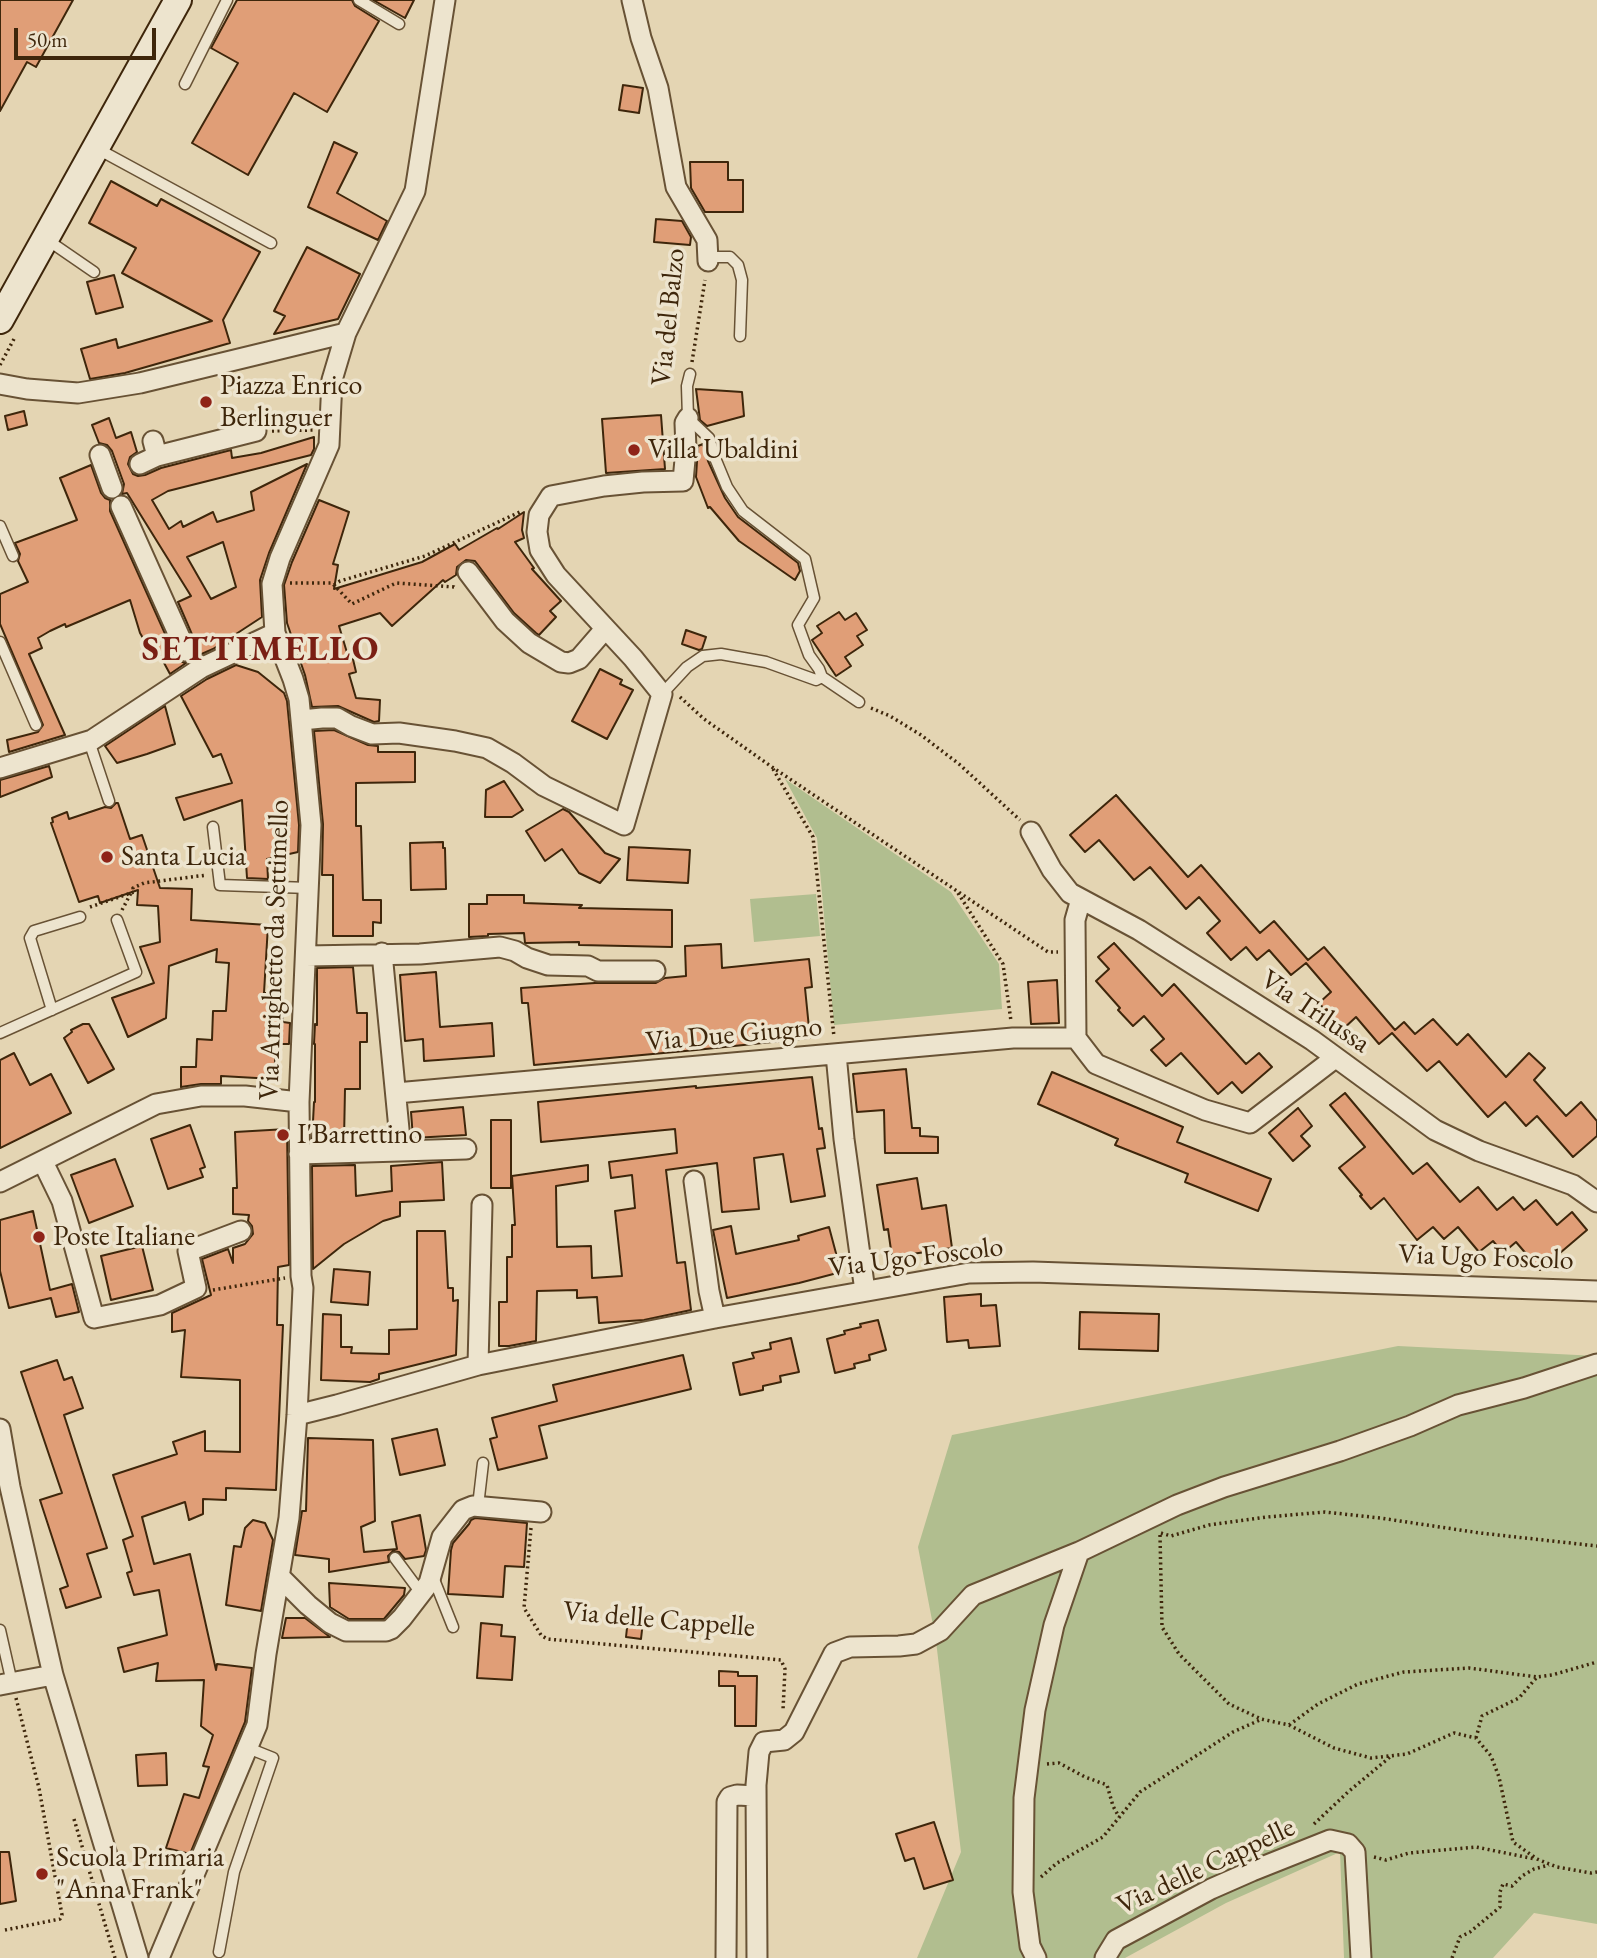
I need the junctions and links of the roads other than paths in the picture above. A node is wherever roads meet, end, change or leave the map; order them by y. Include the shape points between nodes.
1 (178, 0) edge
2 (227, 0) edge
3 (359, 0) edge
4 (445, 0) edge
5 (632, 0) edge
6 (399, 24) dead end
7 (185, 84) dead end
8 (96, 148) junction
9 (45, 239) junction
10 (271, 243) dead end
11 (708, 259) joint
12 (94, 272) dead end
13 (0, 320) edge
14 (346, 333) junction
15 (740, 336) dead end
16 (690, 374) road end
17 (0, 384) edge
18 (688, 418) junction
19 (256, 431) road end
20 (150, 454) dead end
21 (100, 455) dead end
22 (112, 488) dead end
23 (121, 506) dead end
24 (0, 526) edge
25 (13, 556) dead end
26 (468, 572) dead end
27 (606, 629) junction
28 (275, 633) junction
29 (0, 642) edge
30 (191, 662) junction
31 (822, 677) junction
32 (665, 690) junction
33 (859, 702) road end
34 (302, 720) junction
35 (36, 725) dead end
36 (89, 741) junction
37 (0, 768) edge
38 (109, 801) dead end
39 (213, 827) dead end
40 (1031, 832) road end
41 (310, 888) junction
42 (1082, 900) junction
43 (80, 913) road end
44 (117, 920) dead end
45 (382, 953) junction
46 (306, 956) junction
47 (655, 971) dead end
48 (51, 1010) junction
49 (0, 1033) edge
50 (1076, 1038) junction
51 (836, 1054) junction
52 (1335, 1058) junction
53 (396, 1093) junction
54 (299, 1101) junction
55 (466, 1149) dead end
56 (401, 1150) junction
57 (299, 1154) junction
58 (43, 1162) junction
59 (694, 1181) dead end
60 (0, 1182) edge
61 (1597, 1202) edge
62 (482, 1205) dead end
63 (241, 1231) dead end
64 (865, 1291) junction
65 (1597, 1291) edge
66 (715, 1318) junction
67 (1597, 1364) edge
68 (478, 1365) junction
69 (297, 1415) junction
70 (0, 1429) edge
71 (483, 1463) dead end
72 (478, 1506) junction
73 (537, 1511) road end
74 (1079, 1552) junction
75 (395, 1558) dead end
76 (431, 1573) junction
77 (281, 1577) junction
78 (421, 1593) junction
79 (453, 1627) dead end
80 (0, 1630) edge
81 (53, 1675) junction
82 (6, 1684) edge
83 (248, 1748) junction
84 (756, 1796) junction
85 (219, 1952) dead end
86 (138, 1958) edge
87 (159, 1958) edge
88 (726, 1958) edge
89 (757, 1958) edge
90 (1036, 1958) edge
91 (1105, 1958) edge
92 (1361, 1958) edge

1 - 8 main road
2 - 7 lane
3 - 6 lane
4 - 14 street, Via Arrighetto da Settimello via 415,191
5 - 11 street, Via del Balzo via 658,88 676,187 706,240
8 - 9 main road
8 - 10 lane
9 - 12 lane
9 - 13 main road
11 - 15 lane via 730,257 738,264 742,279
14 - 17 street via 144,382 78,393
14 - 28 street, Via Arrighetto da Settimello via 332,380 329,445 272,584
16 - 18 lane, Via del Balzo
18 - 27 street via 684,481 551,495 540,514 540,550 556,575
18 - 31 lane, Via del Balzo via 709,438 727,487 743,511 805,559 814,598 798,625
19 - 20 street
21 - 22 street
23 - 30 street
24 - 25 lane
26 - 27 street via 505,621 529,643 561,662 579,659
27 - 32 street
28 - 30 street
28 - 34 street, Via Arrighetto da Settimello via 293,679
29 - 35 lane
30 - 36 street
31 - 32 lane via 816,680 766,662 721,654 703,656
31 - 33 lane
32 - 34 street via 624,825 544,786 486,748 399,733 372,734 337,719
34 - 41 street, Via Arrighetto da Settimello via 311,825
36 - 37 street
36 - 38 lane
39 - 41 lane via 220,885
40 - 42 street, Via Trilussa via 1052,870 1070,893
41 - 46 street, Via Arrighetto da Settimello
42 - 50 street via 1074,920
42 - 52 street, Via Trilussa via 1139,930
43 - 48 lane via 34,931 30,938
44 - 48 lane via 136,972
45 - 46 street
45 - 47 street via 500,947 548,965
45 - 53 street
46 - 54 street, Via Arrighetto da Settimello
48 - 49 lane
50 - 51 street, Via Due Giugno via 1013,1038
50 - 52 street via 1096,1064 1205,1110 1250,1123
51 - 53 street, Via Due Giugno
51 - 64 street
52 - 61 street, Via Trilussa via 1436,1130 1573,1185
53 - 56 street
54 - 57 street, Via Arrighetto da Settimello
54 - 58 street via 245,1096 156,1104
55 - 56 street
56 - 57 street
57 - 69 street, Via Arrighetto da Settimello via 303,1288
58 - 60 street
58 - 63 street via 62,1201 94,1318 160,1305 196,1288 188,1251
59 - 66 street
62 - 68 street
64 - 65 street, Via Ugo Foscolo via 969,1273 1033,1272
64 - 66 street, Via Ugo Foscolo
66 - 68 street, Via Ugo Foscolo
67 - 74 street via 1458,1405 1340,1451 1224,1487
68 - 69 street, Via Ugo Foscolo
69 - 77 street, Via Arrighetto da Settimello
70 - 81 street
71 - 72 lane
72 - 73 street
72 - 76 street via 463,1510 448,1527
74 - 84 street via 973,1595 940,1631 916,1644 850,1647 834,1653 794,1732 785,1740 768,1740 761,1746
74 - 90 street via 1054,1625 1035,1710 1024,1798 1023,1892 1030,1946
75 - 78 lane
76 - 78 street
76 - 79 lane
77 - 78 street via 330,1623 346,1631 391,1629
77 - 83 street, Via Arrighetto da Settimello via 257,1726
80 - 82 lane
81 - 82 street
81 - 86 street
83 - 85 lane via 273,1758 234,1872
83 - 87 street, Via Arrighetto da Settimello
84 - 88 street via 737,1794 727,1802
84 - 89 street
91 - 92 street, Via delle Cappelle via 1116,1940 1211,1889 1330,1840 1348,1844 1355,1852

